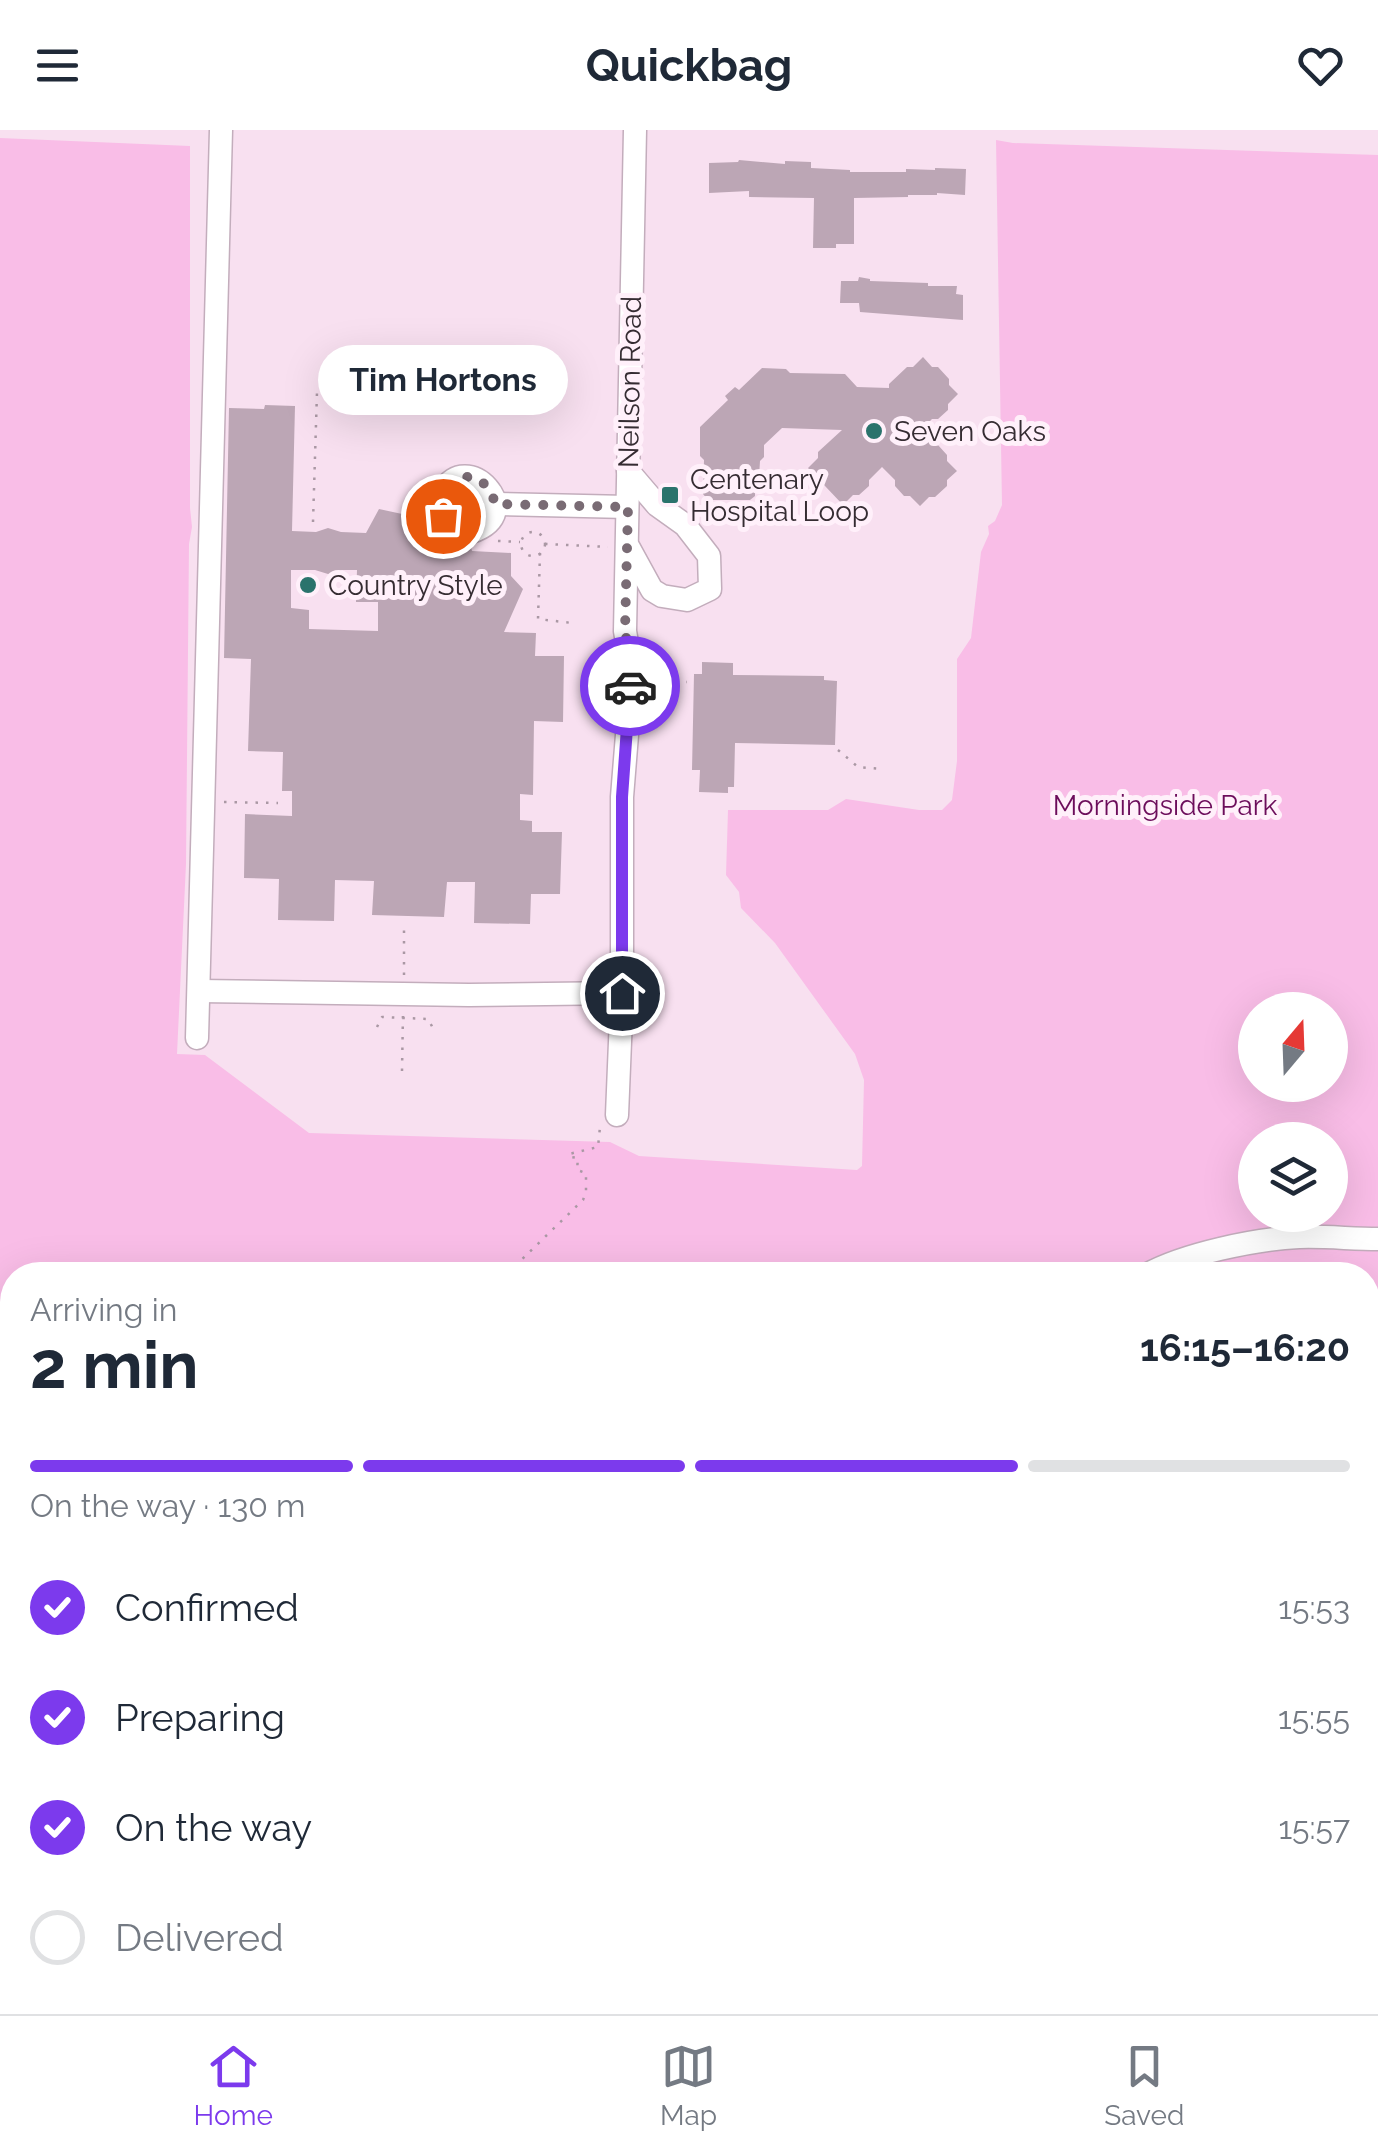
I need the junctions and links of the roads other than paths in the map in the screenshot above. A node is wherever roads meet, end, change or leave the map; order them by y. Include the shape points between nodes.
1 (221, 130) edge
2 (635, 130) edge
3 (628, 471) junction
4 (495, 504) junction
5 (628, 507) junction
6 (446, 522) dead end
7 (471, 532) dead end
8 (627, 547) junction
9 (199, 990) junction
10 (622, 993) junction
11 (197, 1038) dead end
12 (617, 1115) dead end
13 (1378, 1239) edge
14 (1178, 1262) edge

1 - 9 street
2 - 3 street, Neilson Road
3 - 5 street, Neilson Road
3 - 8 street via 709,556 710,589 687,600 662,596
4 - 5 street
4 - 6 street via 486,484 458,478 441,495
4 - 7 street via 488,523
5 - 8 street, Neilson Road
8 - 10 street, Neilson Road via 625,631 632,673 622,797
9 - 10 street via 403,1006
9 - 11 street
10 - 12 street, Neilson Road
13 - 14 street via 1297,1237

